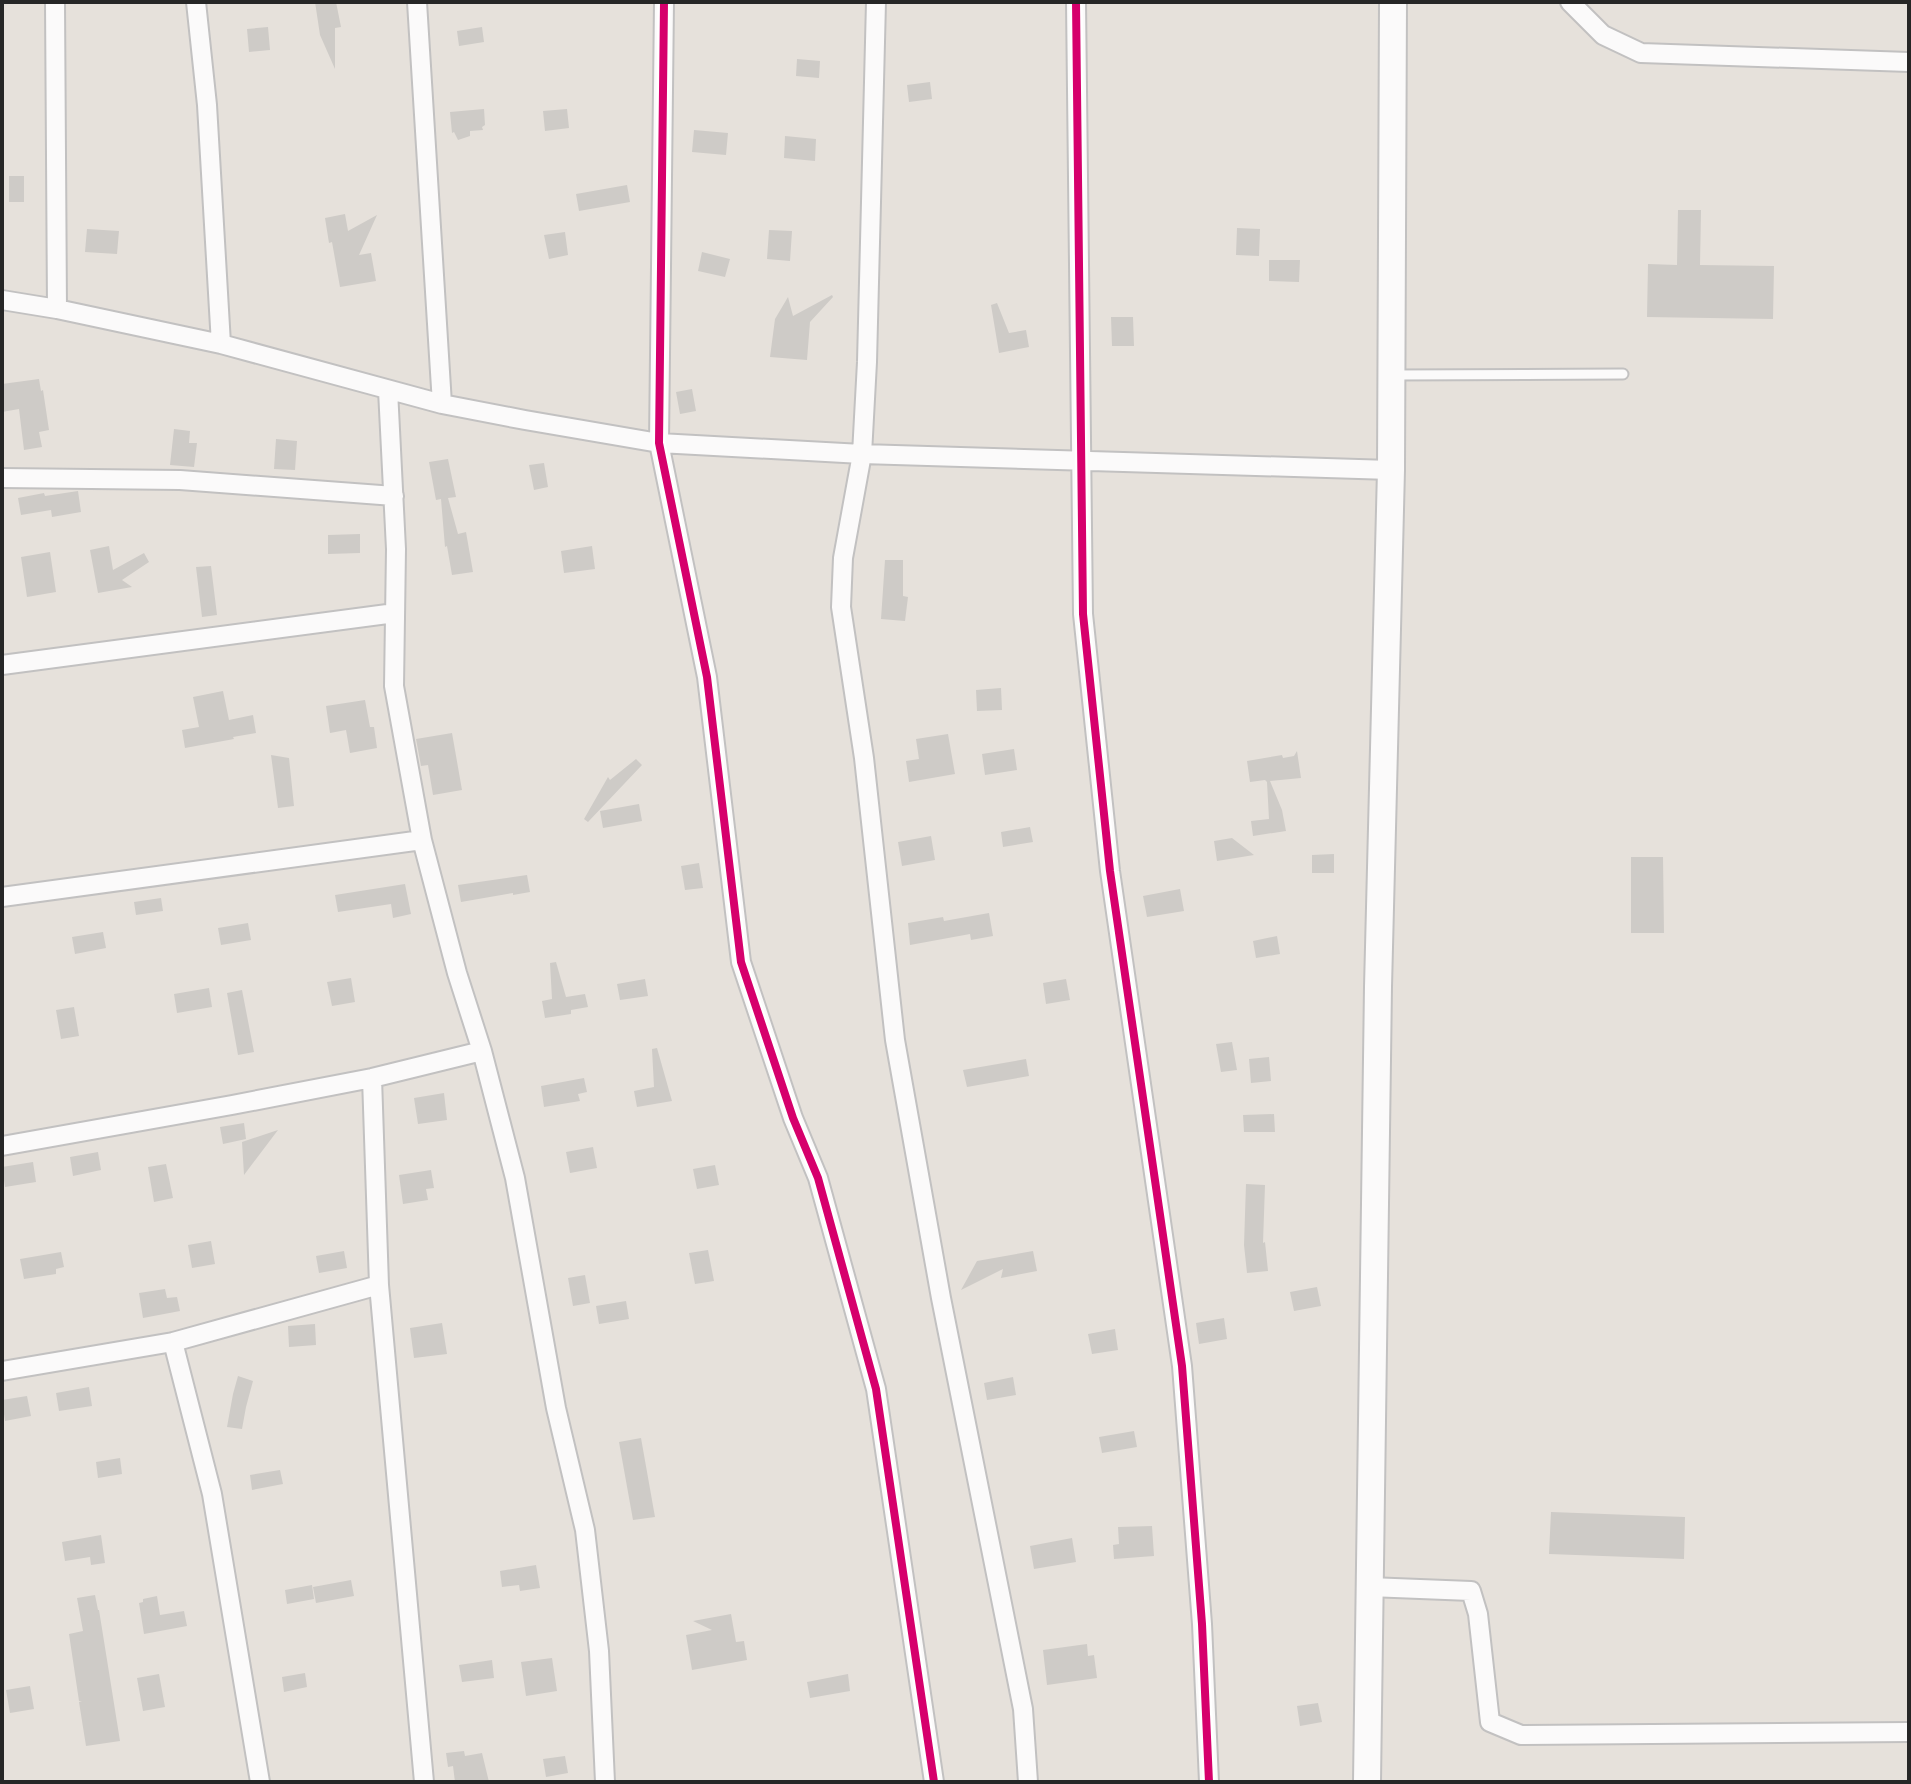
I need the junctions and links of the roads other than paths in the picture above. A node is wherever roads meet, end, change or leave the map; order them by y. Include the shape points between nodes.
1 (55, 2) edge
2 (196, 2) edge
3 (417, 2) edge
4 (664, 2) edge
5 (876, 2) edge
6 (1076, 2) edge
7 (1393, 2) edge
8 (1570, 2) edge
9 (1909, 62) edge
10 (2, 300) edge
11 (57, 309) junction
12 (221, 344) junction
13 (1623, 374) dead end
14 (1391, 375) junction
15 (388, 390) junction
16 (442, 404) junction
17 (659, 443) junction
18 (862, 454) junction
19 (1082, 461) junction
20 (1391, 470) junction
21 (2, 478) edge
22 (394, 496) junction
23 (395, 613) junction
24 (2, 665) edge
25 (422, 840) junction
26 (2, 897) edge
27 (482, 1051) junction
28 (372, 1078) junction
29 (2, 1146) edge
30 (379, 1285) junction
31 (173, 1342) junction
32 (2, 1371) edge
33 (1369, 1587) junction
34 (1909, 1732) edge
35 (260, 1782) edge
36 (424, 1782) edge
37 (605, 1782) edge
38 (934, 1782) edge
39 (1028, 1782) edge
40 (1209, 1782) edge
41 (1367, 1782) edge

1 - 11 street
2 - 12 street
3 - 16 street
4 - 17 street
5 - 18 street
6 - 19 street
7 - 14 main road
8 - 9 street via 1603,35 1641,53
10 - 11 street
11 - 12 street
12 - 15 street
13 - 14 lane
14 - 20 main road
15 - 16 street
15 - 22 street
16 - 17 street
17 - 18 street
17 - 38 street via 707,677 741,962 818,1178 876,1389
18 - 19 street
18 - 39 street via 843,558 841,607 864,758 895,1040 1023,1709
19 - 20 street
19 - 40 street via 1083,614 1110,871 1182,1366
20 - 33 main road
21 - 22 street via 180,480
22 - 23 street
23 - 24 street
23 - 25 street via 394,686
25 - 26 street
25 - 27 street
27 - 28 street
27 - 37 street via 515,1178 556,1408 585,1530 599,1651
28 - 29 street
28 - 30 street
30 - 31 street
30 - 36 street
31 - 32 street
31 - 35 street via 212,1494
33 - 34 street via 1471,1591 1490,1722 1521,1735
33 - 41 main road

